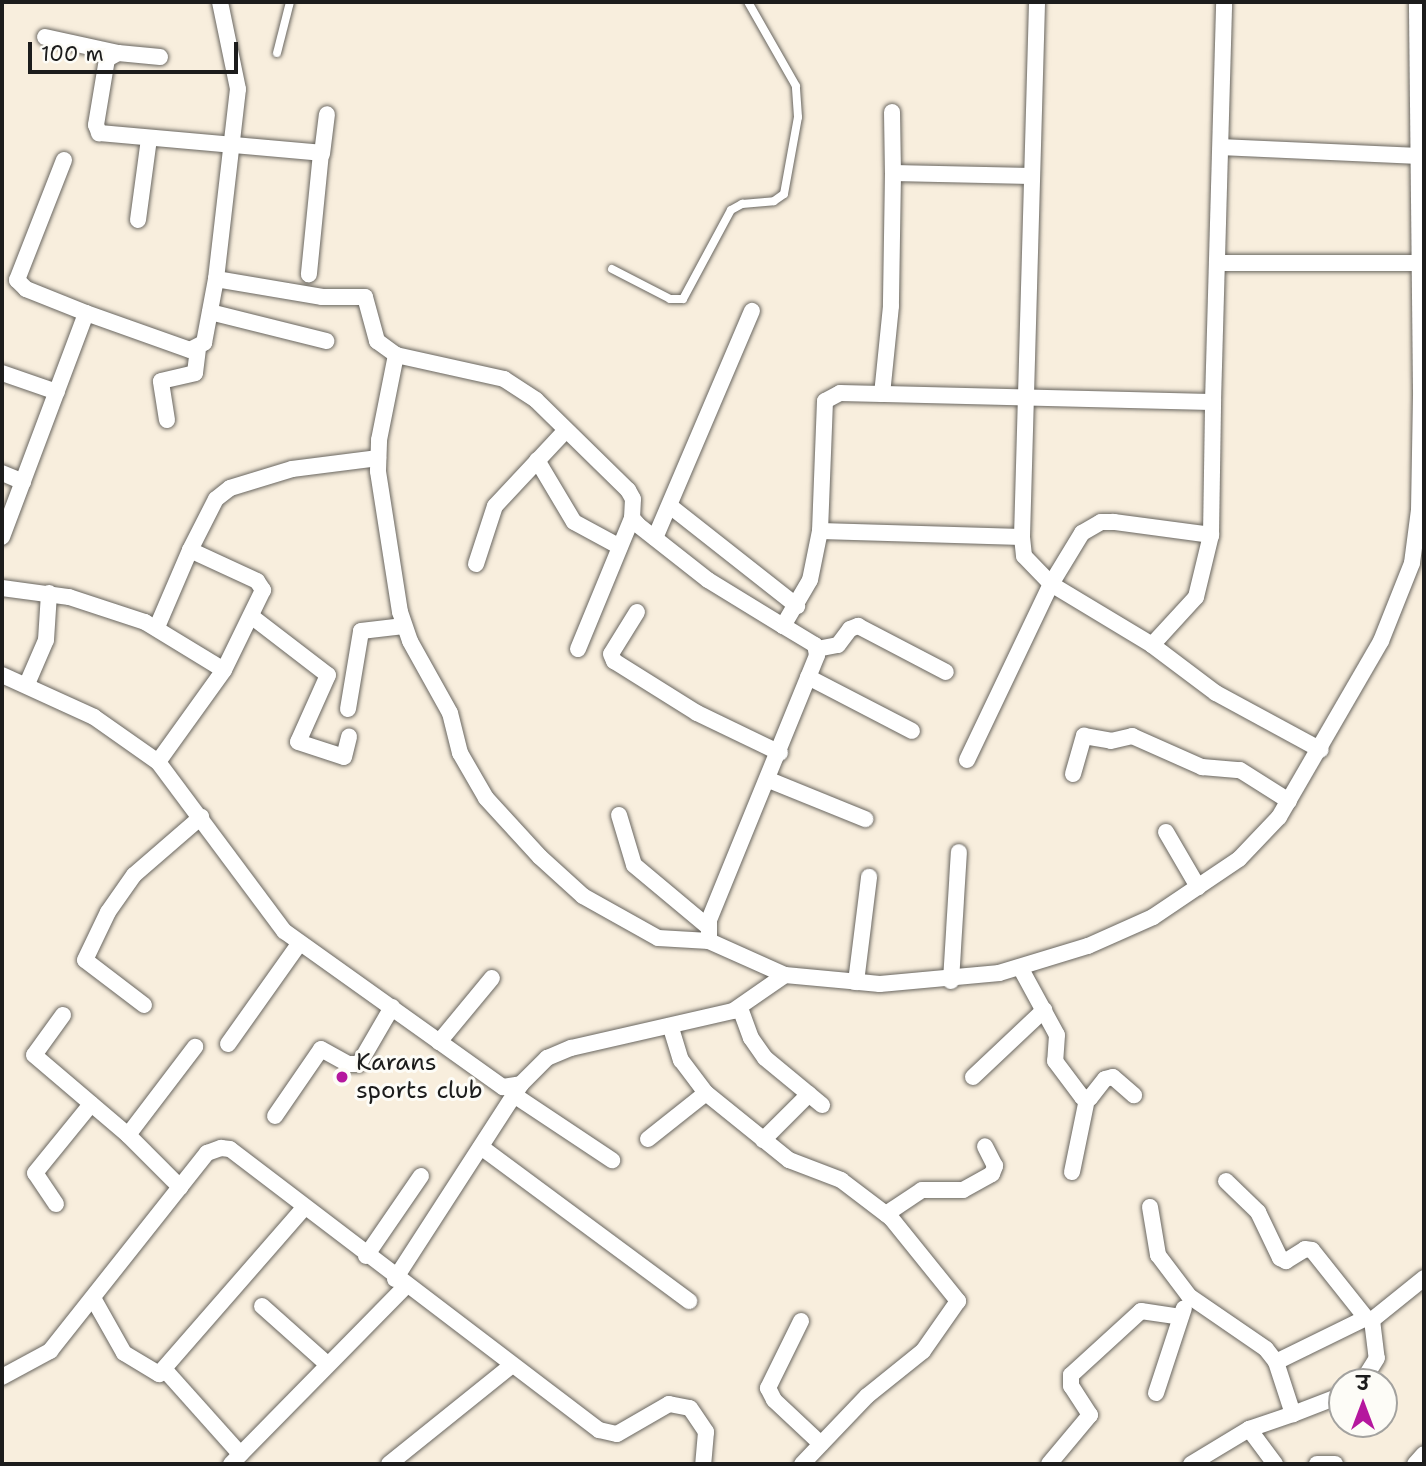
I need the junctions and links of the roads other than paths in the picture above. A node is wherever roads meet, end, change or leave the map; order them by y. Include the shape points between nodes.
1 (220, 2) edge
2 (290, 2) edge
3 (748, 2) edge
4 (1037, 2) edge
5 (1224, 2) edge
6 (1418, 2) edge
7 (45, 37) dead end
8 (118, 53) junction
9 (277, 53) dead end
10 (160, 57) dead end
11 (892, 111) dead end
12 (327, 114) dead end
13 (149, 139) junction
14 (230, 147) junction
15 (1222, 147) junction
16 (322, 154) junction
17 (1418, 156) junction
18 (64, 160) dead end
19 (892, 173) junction
20 (1031, 176) junction
21 (138, 220) dead end
22 (1419, 250) edge
23 (1217, 263) junction
24 (612, 269) dead end
25 (309, 274) dead end
26 (216, 279) junction
27 (752, 311) dead end
28 (210, 312) junction
29 (86, 313) junction
30 (326, 341) dead end
31 (198, 349) junction
32 (396, 355) junction
33 (2, 373) edge
34 (57, 392) junction
35 (882, 394) junction
36 (1025, 399) junction
37 (1213, 402) junction
38 (167, 420) dead end
39 (566, 430) junction
40 (378, 458) junction
41 (537, 460) junction
42 (2, 473) edge
43 (23, 482) junction
44 (670, 506) junction
45 (632, 518) junction
46 (820, 531) junction
47 (1211, 535) junction
48 (2, 537) edge
49 (1022, 537) junction
50 (656, 538) junction
51 (620, 547) junction
52 (190, 550) junction
53 (476, 564) dead end
54 (1051, 584) junction
55 (2, 588) edge
56 (49, 593) junction
57 (797, 606) junction
58 (637, 612) dead end
59 (251, 616) junction
60 (404, 626) junction
61 (783, 626) junction
62 (157, 627) junction
63 (1152, 645) junction
64 (578, 649) dead end
65 (817, 649) junction
66 (224, 670) junction
67 (946, 672) dead end
68 (2, 675) edge
69 (808, 677) junction
70 (27, 684) junction
71 (348, 709) dead end
72 (912, 731) dead end
73 (349, 737) dead end
74 (1321, 750) junction
75 (780, 753) junction
76 (967, 760) dead end
77 (158, 762) junction
78 (1073, 774) dead end
79 (769, 780) junction
80 (1289, 801) junction
81 (619, 815) dead end
82 (201, 817) junction
83 (865, 819) dead end
84 (1166, 832) dead end
85 (959, 852) dead end
86 (869, 877) dead end
87 (1198, 887) junction
88 (708, 933) junction
89 (299, 944) junction
90 (1021, 969) junction
91 (785, 975) junction
92 (492, 978) dead end
93 (951, 981) junction
94 (856, 982) junction
95 (144, 1005) dead end
96 (392, 1007) junction
97 (740, 1008) junction
98 (1044, 1010) junction
99 (63, 1015) dead end
100 (671, 1028) junction
101 (439, 1042) junction
102 (228, 1044) dead end
103 (195, 1047) dead end
104 (973, 1077) dead end
105 (518, 1090) junction
106 (706, 1093) junction
107 (1134, 1095) dead end
108 (1087, 1099) junction
109 (91, 1104) junction
110 (275, 1116) dead end
111 (128, 1135) junction
112 (648, 1139) dead end
113 (763, 1140) junction
114 (985, 1146) dead end
115 (481, 1147) junction
116 (612, 1160) dead end
117 (1072, 1172) dead end
118 (421, 1176) dead end
119 (1226, 1181) dead end
120 (180, 1187) junction
121 (56, 1204) dead end
122 (1150, 1207) dead end
123 (304, 1209) junction
124 (886, 1214) junction
125 (366, 1256) junction
126 (1424, 1278) edge
127 (400, 1282) junction
128 (1189, 1296) junction
129 (93, 1298) junction
130 (690, 1301) dead end
131 (262, 1306) dead end
132 (1181, 1317) junction
133 (1369, 1319) junction
134 (801, 1321) dead end
135 (1276, 1362) junction
136 (326, 1363) junction
137 (512, 1365) junction
138 (1371, 1368) edge
139 (165, 1370) junction
140 (2, 1377) edge
141 (1156, 1393) dead end
142 (1328, 1400) edge
143 (1293, 1413) junction
144 (1249, 1429) junction
145 (821, 1444) junction
146 (1424, 1454) edge
147 (235, 1459) edge
148 (388, 1464) edge
149 (703, 1464) edge
150 (802, 1464) edge
151 (1049, 1464) edge
152 (1191, 1464) edge
153 (1275, 1464) edge
154 (1317, 1464) edge
155 (1335, 1464) edge
156 (1415, 1464) edge

1 - 14 street via 238,89
2 - 9 lane
3 - 24 lane via 796,86 799,117 784,194 774,201 742,204 731,210 683,299 670,299
4 - 20 street
5 - 15 street
6 - 17 street
7 - 8 street
8 - 10 street
8 - 13 street via 107,59 97,130
11 - 19 street
12 - 16 street
13 - 14 street
13 - 21 street
14 - 16 street
14 - 26 street
15 - 17 street
15 - 23 street
16 - 25 street
17 - 22 street
18 - 29 street via 17,280 26,289
19 - 20 street
19 - 35 street via 891,306
20 - 36 street
22 - 23 street
22 - 74 street via 1419,510 1412,564 1381,641
23 - 37 street
26 - 28 street
26 - 32 street via 322,297 365,297 377,341
27 - 44 street
28 - 30 street
28 - 31 street via 204,343
29 - 31 street
29 - 34 street
31 - 38 street via 195,373 161,381
32 - 39 street via 504,379 536,400
32 - 40 street
33 - 34 street
34 - 43 street
35 - 36 street
35 - 46 street via 840,393 825,401
36 - 37 street
36 - 49 street
37 - 47 street
39 - 41 street
39 - 45 street via 631,494
40 - 52 street via 292,469 230,488 216,499
40 - 60 street
41 - 51 street via 574,522
41 - 53 street via 495,506
42 - 43 street
43 - 48 street
44 - 50 street
44 - 57 street
45 - 50 street
45 - 51 street
46 - 49 street
46 - 57 street via 810,580
47 - 54 street via 1101,522 1082,533
47 - 63 street via 1196,597
49 - 54 street via 1024,556
50 - 61 street via 708,580
51 - 64 street
52 - 59 street via 260,585
52 - 62 street
54 - 63 street
54 - 76 street
55 - 56 street
56 - 62 street
56 - 70 street via 46,640
57 - 61 street
58 - 75 street via 611,654 614,661 704,718
59 - 66 street
59 - 73 street via 328,675 298,742 344,757
60 - 71 street via 360,631
60 - 88 street via 450,713 460,753 480,789 540,857 583,896 651,935
61 - 65 street
62 - 66 street
63 - 74 street via 1216,694
65 - 67 street via 838,645 858,626
65 - 69 street
66 - 77 street
68 - 70 street
69 - 72 street
69 - 75 street
70 - 77 street via 94,716
74 - 80 street
75 - 79 street
77 - 82 street
78 - 80 street via 1084,736 1111,741 1132,736 1202,767 1240,770
79 - 83 street
79 - 88 street
80 - 87 street via 1239,859
81 - 88 street via 634,865
82 - 89 street via 260,904
82 - 95 street via 134,876 108,912 85,960 89,968
84 - 87 street
85 - 93 street
86 - 94 street
87 - 90 street via 1153,917
88 - 91 street
89 - 96 street
89 - 102 street
90 - 93 street
90 - 98 street
91 - 94 street
91 - 97 street
92 - 101 street
93 - 94 street
96 - 101 street
96 - 110 street via 359,1064 348,1064 321,1049
97 - 100 street
97 - 113 street via 751,1038 765,1058 816,1099
98 - 104 street
98 - 108 street via 1057,1035 1055,1061
99 - 109 street via 34,1055
100 - 105 street via 559,1052
100 - 106 street via 681,1060
101 - 105 street via 492,1081
103 - 111 street
105 - 115 street
105 - 116 street
106 - 112 street
106 - 113 street
107 - 108 street via 1118,1079 1108,1077
108 - 117 street
109 - 111 street
109 - 121 street via 35,1173
111 - 120 street
113 - 124 street via 789,1160 841,1180
114 - 124 street via 995,1166 992,1174 968,1189 922,1190
115 - 127 street
115 - 130 street
118 - 125 street
119 - 133 street via 1258,1212 1280,1258 1286,1261 1305,1249 1312,1250
120 - 123 street via 207,1153 230,1149
120 - 129 street
122 - 128 street via 1158,1255
123 - 125 street
123 - 139 street via 229,1298 195,1328
124 - 145 street via 957,1297 957,1306 941,1321 923,1351 867,1396
125 - 127 street
126 - 133 street
127 - 136 street
127 - 137 street
128 - 132 street
128 - 135 street via 1266,1349
129 - 139 street via 124,1353 155,1375
129 - 140 street via 45,1357
131 - 136 street
132 - 141 street
132 - 151 street via 1141,1311 1071,1375 1071,1386 1090,1415
133 - 135 street
133 - 138 street via 1377,1358
134 - 145 street via 768,1388 774,1400
135 - 143 street
136 - 147 street
137 - 148 street
137 - 149 street via 607,1433 623,1432 669,1404 690,1408 706,1432
139 - 147 street
142 - 143 street
143 - 144 street
144 - 152 street
144 - 153 street
145 - 150 street
146 - 156 street
154 - 155 street

